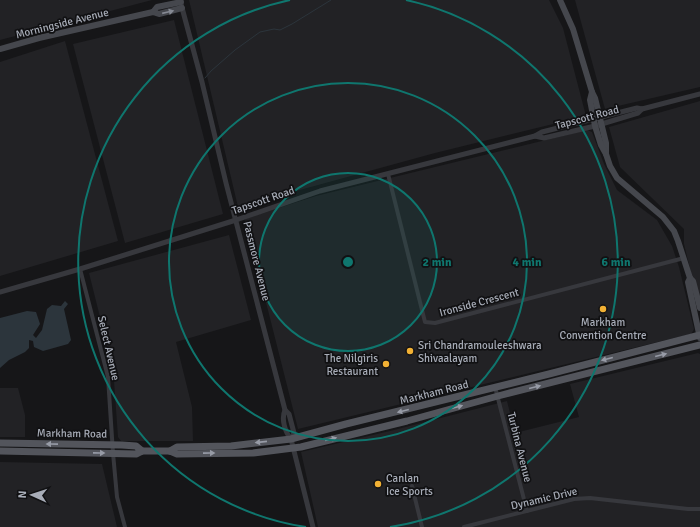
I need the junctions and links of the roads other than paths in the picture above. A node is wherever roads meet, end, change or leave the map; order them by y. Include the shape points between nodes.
1 (560, 0) edge
2 (181, 3) edge
3 (0, 49) edge
4 (700, 94) edge
5 (642, 109) junction
6 (597, 118) junction
7 (598, 125) junction
8 (535, 136) junction
9 (388, 174) junction
10 (236, 220) junction
11 (684, 258) junction
12 (80, 270) junction
13 (690, 278) junction
14 (0, 292) edge
15 (700, 308) edge
16 (700, 336) edge
17 (700, 345) edge
18 (495, 387) junction
19 (498, 396) junction
20 (291, 439) junction
21 (0, 443) edge
22 (112, 445) junction
23 (293, 448) junction
24 (142, 450) junction
25 (170, 450) junction
26 (0, 451) edge
27 (113, 453) junction
28 (412, 486) dead end
29 (700, 509) edge
30 (527, 511) junction
31 (125, 527) edge
32 (313, 527) edge
33 (422, 527) edge
34 (464, 527) edge

1 - 6 main road via 573,29 595,98
2 - 3 main road, Morningside Avenue via 157,7 153,12
2 - 10 street, Passmore Avenue
4 - 5 street, Tapscott Road
5 - 6 street, Tapscott Road
5 - 7 street, Tapscott Road via 638,113
6 - 7 main road
6 - 8 street, Tapscott Road
7 - 8 street, Tapscott Road via 544,138
7 - 11 main road via 606,143 610,166 617,178 663,218 674,231
8 - 9 street, Tapscott Road
9 - 10 street, Tapscott Road via 320,191
9 - 11 street, Ironside Crescent via 425,322 435,323
10 - 12 street, Tapscott Road
10 - 20 street, Passmore Avenue via 285,410 282,415
11 - 13 main road
12 - 14 street, Tapscott Road
12 - 22 street, Select Avenue via 108,376
13 - 15 main road
13 - 16 main road via 688,282
16 -> 18 main road, Markham Road
19 -> 17 main road, Markham Road
18 - 19 street, Turbina Avenue
18 -> 20 main road, Markham Road
23 -> 19 main road, Markham Road
19 - 30 street, Turbina Avenue
20 - 23 street, Passmore Avenue
20 -> 25 main road, Markham Road via 231,446 177,447
22 -> 21 main road, Markham Road
22 - 24 main road, Markham Road via 136,446
22 - 27 street, Select Avenue
25 -> 23 main road, Markham Road via 177,454 253,453
23 - 32 street, Passmore Avenue
24 - 25 main road, Markham Road
24 - 27 main road, Markham Road via 136,454
26 -> 27 main road, Markham Road
27 - 31 street, Select Avenue via 117,497
28 - 33 street
29 - 30 street, Dynamic Drive via 590,498 574,499
30 - 34 street, Dynamic Drive

